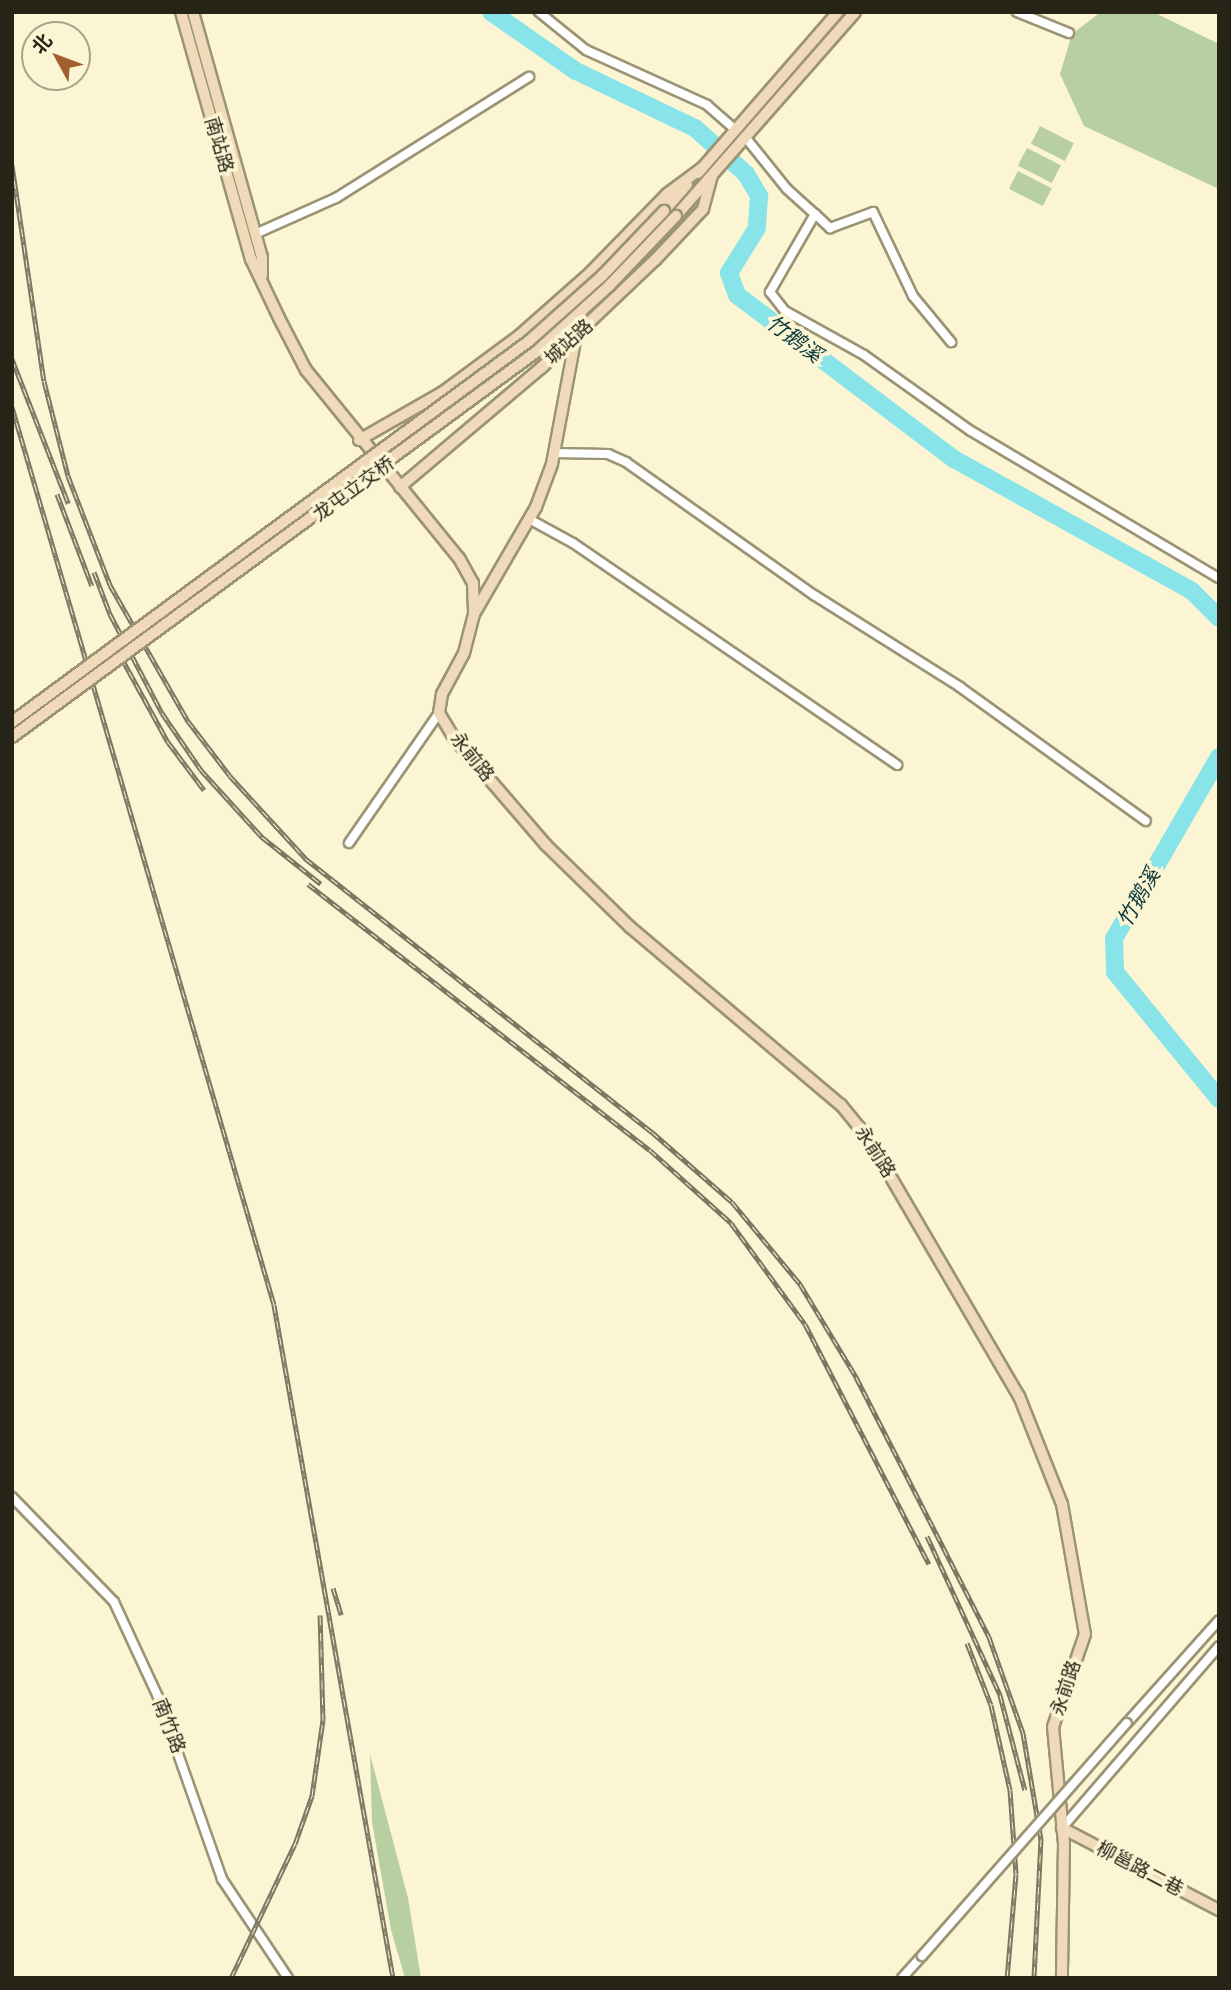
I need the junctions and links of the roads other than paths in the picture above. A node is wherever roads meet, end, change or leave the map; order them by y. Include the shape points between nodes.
1 (181, 12) edge
2 (193, 12) edge
3 (539, 12) edge
4 (838, 12) edge
5 (855, 12) edge
6 (1017, 12) edge
7 (1069, 33) dead end
8 (529, 77) dead end
9 (738, 137) junction
10 (704, 166) junction
11 (714, 174) junction
12 (663, 211) joint
13 (815, 215) junction
14 (676, 216) joint
15 (255, 234) junction
16 (262, 275) junction
17 (576, 336) junction
18 (951, 342) dead end
19 (359, 440) junction
20 (554, 453) junction
21 (400, 486) junction
22 (529, 519) junction
23 (1219, 578) edge
24 (474, 614) junction
25 (439, 713) junction
26 (12, 722) edge
27 (12, 737) edge
28 (897, 765) dead end
29 (1146, 821) dead end
30 (349, 843) dead end
31 (12, 1497) edge
32 (1219, 1620) edge
33 (1219, 1646) edge
34 (1062, 1828) junction
35 (1219, 1910) edge
36 (288, 1978) edge
37 (902, 1978) edge
38 (1062, 1978) edge

1 - 16 main road, 南站路 via 251,259
2 - 15 main road, 南站路
3 - 9 street via 586,50 707,105
4 - 9 main road, 城站路
5 - 9 main road, 城站路
6 - 7 street
8 - 15 street via 336,198
9 - 10 main road, 城站路
9 - 11 main road, 城站路
9 - 13 street
10 - 12 main road, 城站路
10 - 19 main road, 城站路 via 667,194 590,273 520,335 443,392
11 - 14 main road, 城站路
11 - 17 main road, 城站路 via 703,209
12 - 26 main road, 龙屯立交桥, bridge via 602,276 529,341
13 - 18 street via 830,228 873,212 913,296
13 - 23 street via 770,292 785,311 864,355 971,431
14 - 27 main road, 龙屯立交桥, bridge via 610,286 537,352
15 - 16 main road, 南站路
16 - 19 main road, 南站路 via 306,370
17 - 20 main road
17 - 21 main road, 城站路
19 - 21 main road, 南站路
20 - 22 main road
20 - 29 street via 608,454 626,462 814,595 960,687
21 - 24 main road, 永前路 via 459,558 473,583
22 - 24 main road
22 - 28 street via 573,542
24 - 25 main road, 永前路 via 464,653 442,694
25 - 30 street
25 - 34 main road, 永前路 via 454,738 547,845 630,928 841,1105 868,1138 1019,1396 1062,1504 1085,1634 1053,1727
31 - 36 street, 南竹路 via 114,1601 158,1697 222,1879
32 - 37 street, bridge
33 - 34 street
34 - 35 main road, 柳邕路二巷
34 - 38 main road, 永前路 via 1066,1918

